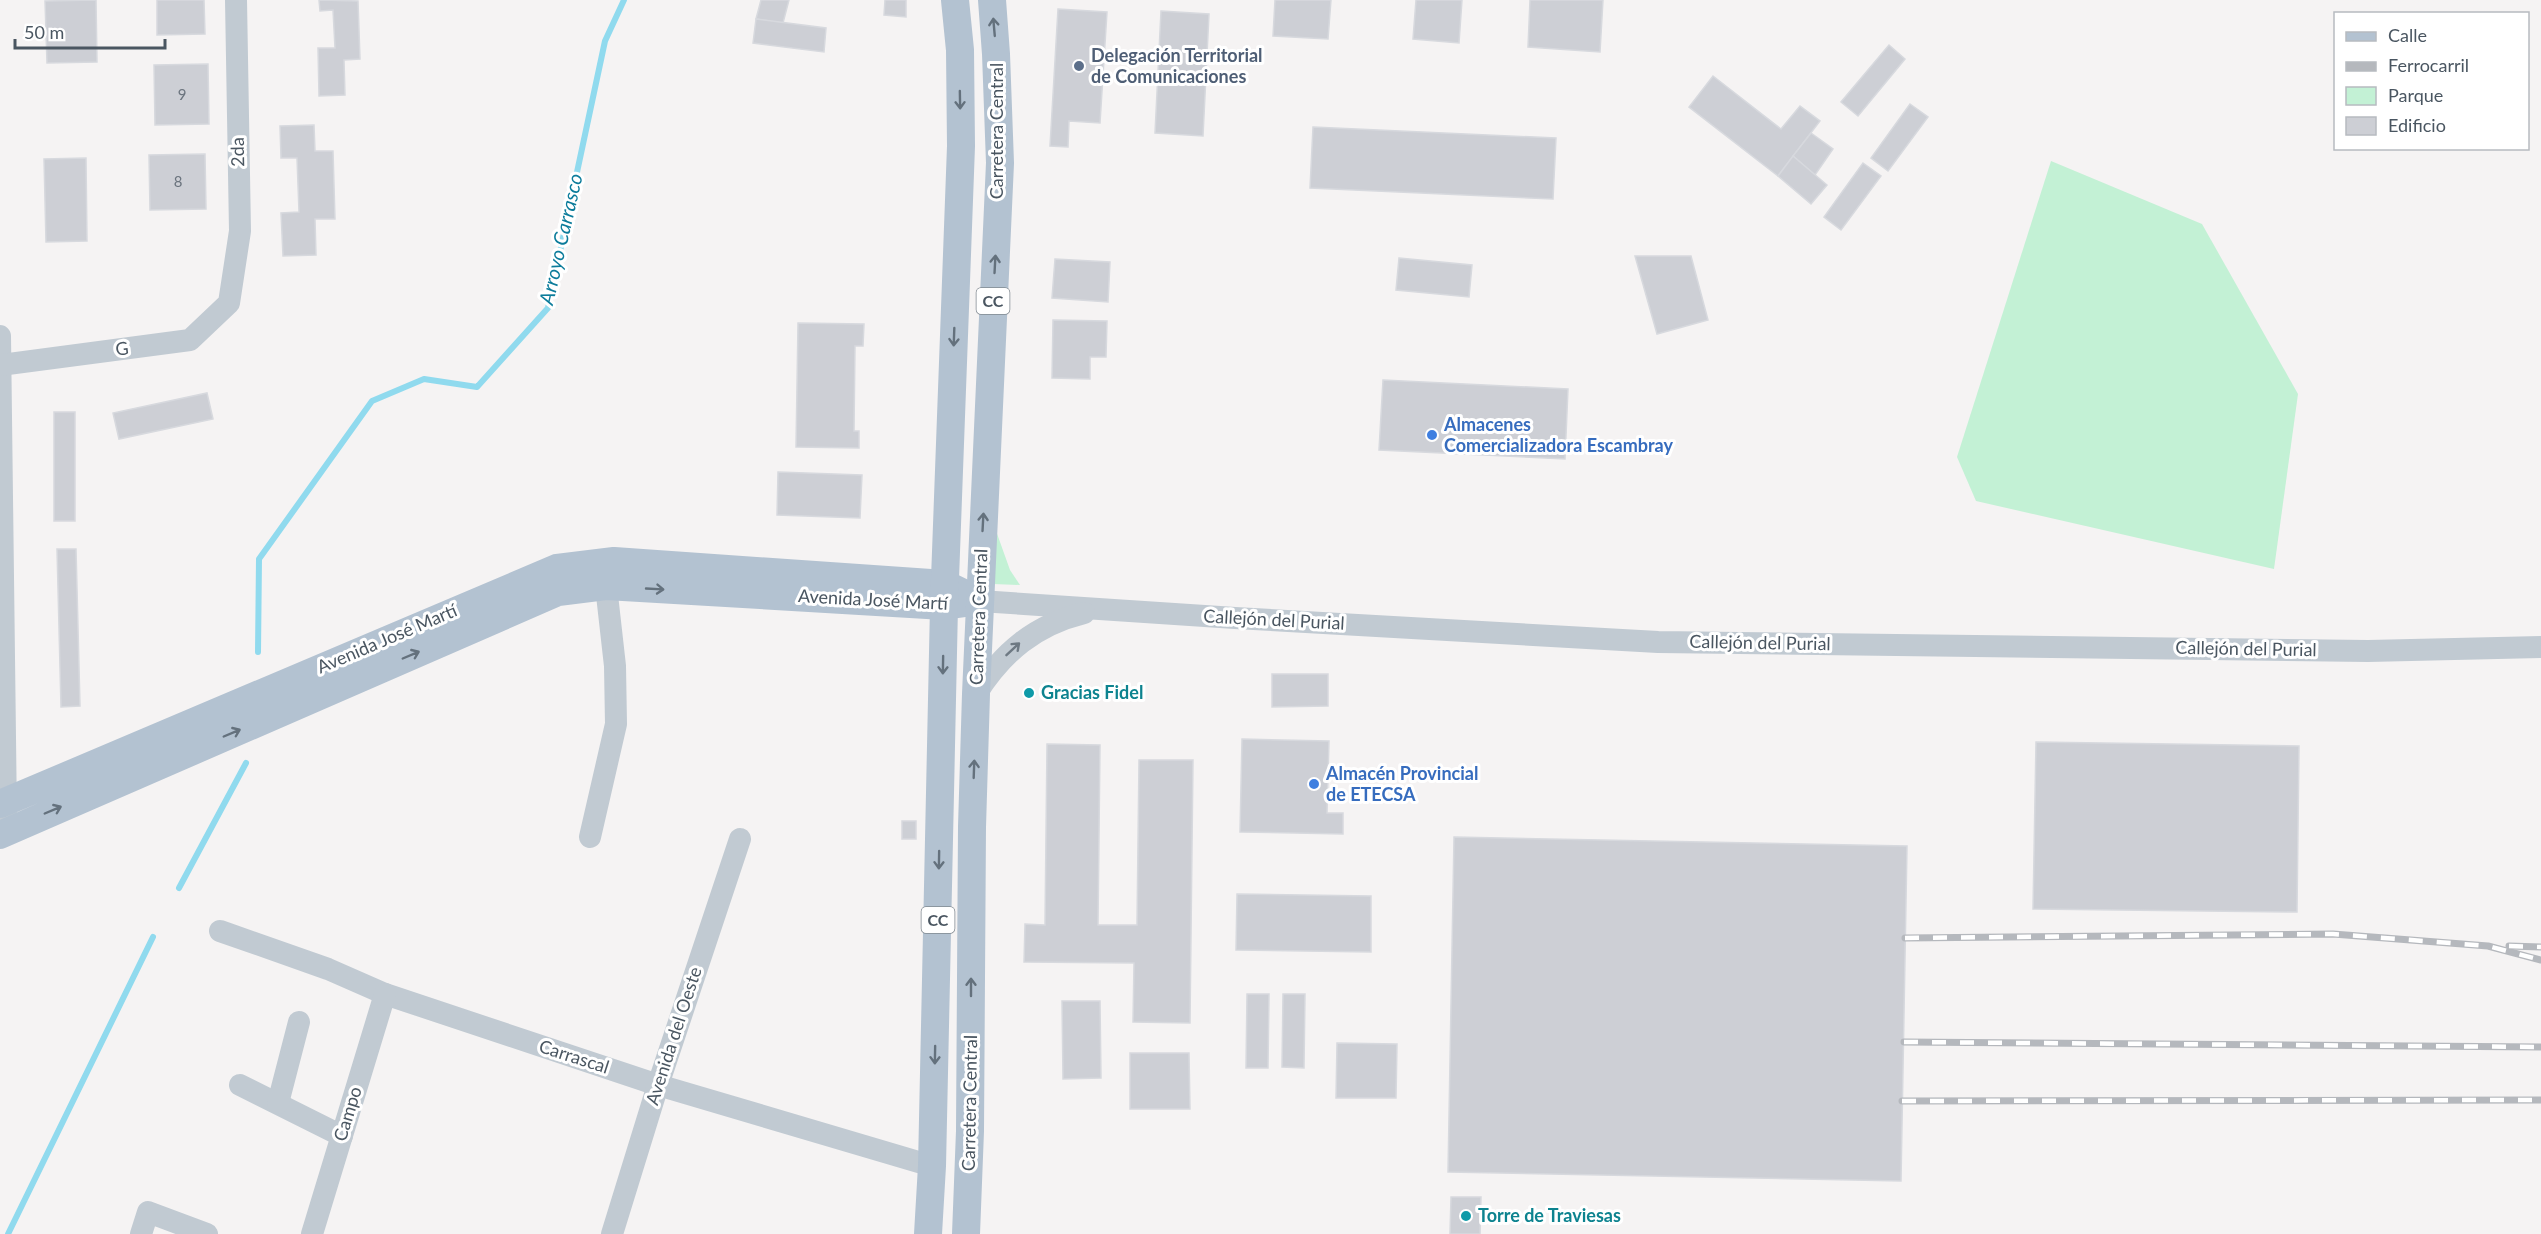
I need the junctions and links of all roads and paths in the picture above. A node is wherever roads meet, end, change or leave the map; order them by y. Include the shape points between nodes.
1 (236, 0) edge
2 (955, 0) edge
3 (992, 0) edge
4 (961, 146) junction
5 (1000, 163) junction
6 (229, 303) joint
7 (0, 336) edge
8 (0, 365) edge
9 (606, 586) junction
10 (945, 595) junction
11 (980, 601) junction
12 (1097, 609) junction
13 (2541, 647) edge
14 (976, 694) junction
15 (3, 802) edge
16 (3, 834) edge
17 (590, 837) dead end
18 (740, 839) dead end
19 (220, 932) dead end
20 (385, 994) junction
21 (299, 1022) dead end
22 (658, 1084) junction
23 (240, 1085) dead end
24 (278, 1103) junction
25 (342, 1136) junction
26 (932, 1166) junction
27 (141, 1234) edge
28 (207, 1234) edge
29 (312, 1234) edge
30 (612, 1234) edge
31 (928, 1234) edge
32 (966, 1234) edge

1 - 6 street, 2da via 240,231
2 -> 4 main road, Carretera Central / CC
5 -> 3 main road, Carretera Central / CC
4 - 5 main road
4 -> 10 main road, Carretera Central / CC
11 -> 5 main road, Carretera Central / CC
6 - 8 street, G via 190,340
7 - 8 street
8 - 15 street
9 -> 10 main road, Avenida José Martí
16 -> 9 main road, Avenida José Martí via 558,592
9 - 17 street via 615,666 616,724
10 - 11 main road, Avenida José Martí
10 - 15 main road, Avenida José Martí via 614,561 557,568
10 -> 26 main road, Carretera Central / CC
11 - 12 street, Callejón del Purial
11 - 14 main road, Carretera Central / CC
12 - 13 street, Callejón del Purial via 1658,642 2368,651
14 -> 12 street via 993,667 1025,638 1062,618
32 -> 14 main road, Carretera Central / CC
15 - 16 street
18 - 22 street, Avenida del Oeste
19 - 20 street, Carrascal via 328,969
20 - 22 street, Carrascal
20 - 25 street, Campo
21 - 24 street
22 - 26 street, Carrascal
22 - 30 street, Avenida del Oeste
23 - 24 street
24 - 25 street
25 - 29 street, Campo
26 - 31 main road, Carretera Central / CC
27 - 28 street via 148,1212

